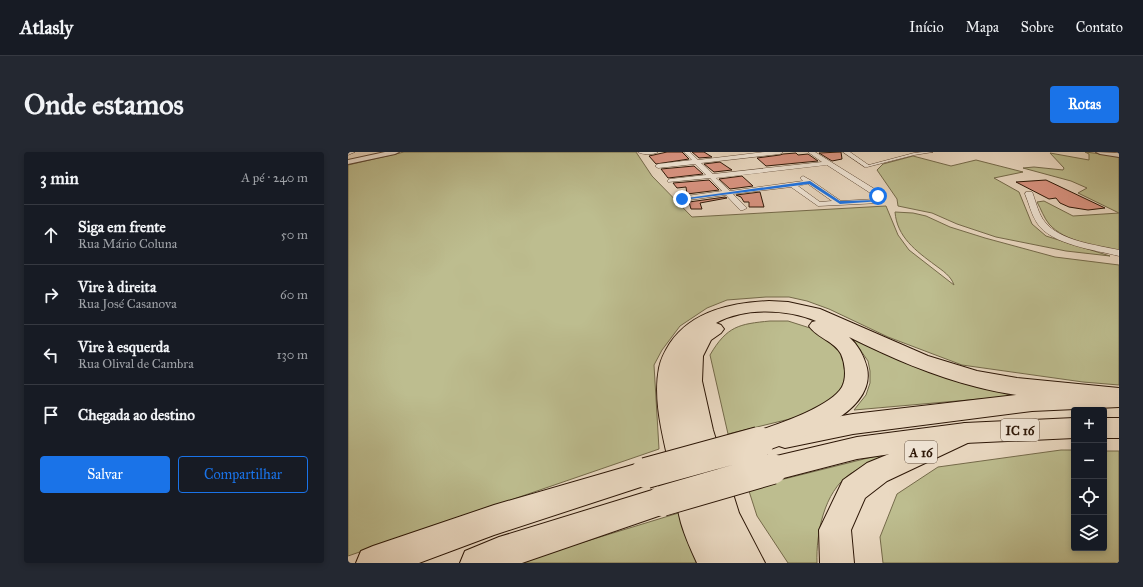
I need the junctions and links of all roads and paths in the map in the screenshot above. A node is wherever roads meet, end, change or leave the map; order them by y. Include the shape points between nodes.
1 (395, 152) edge
2 (642, 152) edge
3 (655, 152) edge
4 (687, 152) edge
5 (780, 152) edge
6 (811, 152) edge
7 (846, 152) edge
8 (931, 152) edge
9 (1100, 152) edge
10 (1119, 155) edge
11 (348, 162) edge
12 (697, 162) junction
13 (744, 162) edge
14 (828, 163) junction
15 (658, 166) dead end
16 (867, 166) joint
17 (787, 167) junction
18 (711, 175) junction
19 (670, 181) dead end
20 (810, 182) junction
21 (793, 185) junction
22 (728, 193) junction
23 (1029, 194) dead end
24 (682, 199) dead end
25 (840, 203) junction
26 (743, 208) dead end
27 (1119, 253) edge
28 (1119, 398) edge
29 (1071, 428) edge
30 (1107, 428) edge
31 (1119, 428) edge
32 (965, 433) junction
33 (758, 442) junction
34 (373, 563) edge
35 (477, 563) edge
36 (714, 563) edge
37 (748, 563) edge
38 (837, 563) edge

1 - 11 street
2 - 3 street
4 - 12 street
5 - 13 street
6 - 14 street
7 - 16 street
8 - 16 lane
9 - 10 street
12 - 13 street
12 - 15 street
12 - 18 street
13 - 17 street
13 - 18 street
14 - 17 street
14 - 25 street via 878,196 880,201
17 - 20 street
18 - 19 street
18 - 22 street
20 - 21 street
20 - 25 street
21 - 22 street
21 - 25 street via 818,204
22 - 24 street
22 - 26 street
23 - 27 street via 1042,223 1048,230 1058,236
28 - 33 highway via 1016,404 853,424
28 - 36 highway via 998,383 958,374 917,361 830,320 790,308 757,306 716,315 690,331 673,354 668,382 676,435 699,528
29 - 32 highway, IC 16
30 - 31 highway
32 - 35 highway, bridge via 857,448 772,469 662,501
32 - 38 highway, A 16 via 877,472 854,489 835,530
33 - 34 highway, bridge via 646,473 494,520
33 - 37 highway via 827,415 848,398 857,382 852,353 824,328 787,315 747,315 724,322 703,336 692,356 690,380 700,430 725,518

